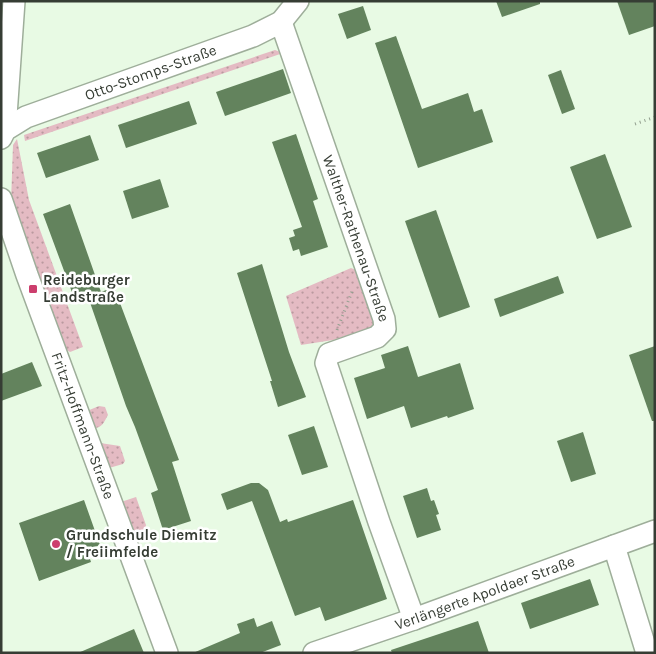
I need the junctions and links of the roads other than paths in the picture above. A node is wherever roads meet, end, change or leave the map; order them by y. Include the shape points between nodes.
1 (14, 1) edge
2 (298, 1) edge
3 (281, 22) junction
4 (3, 134) edge
5 (1, 199) edge
6 (655, 530) edge
7 (614, 546) junction
8 (414, 619) junction
9 (167, 653) edge
10 (314, 653) edge
11 (648, 653) edge

1 - 4 street
2 - 3 street, Otto-Stomps-Straße
3 - 4 street, Otto-Stomps-Straße via 253,36 26,117
3 - 8 street, Walther-Rathenau-Straße via 384,319 384,329 377,337 328,354 326,363
5 - 9 street, Fritz-Hoffmann-Straße
6 - 7 street, Verlängerte Apoldaer Straße
7 - 8 street, Verlängerte Apoldaer Straße
7 - 11 street
8 - 10 street, Verlängerte Apoldaer Straße

